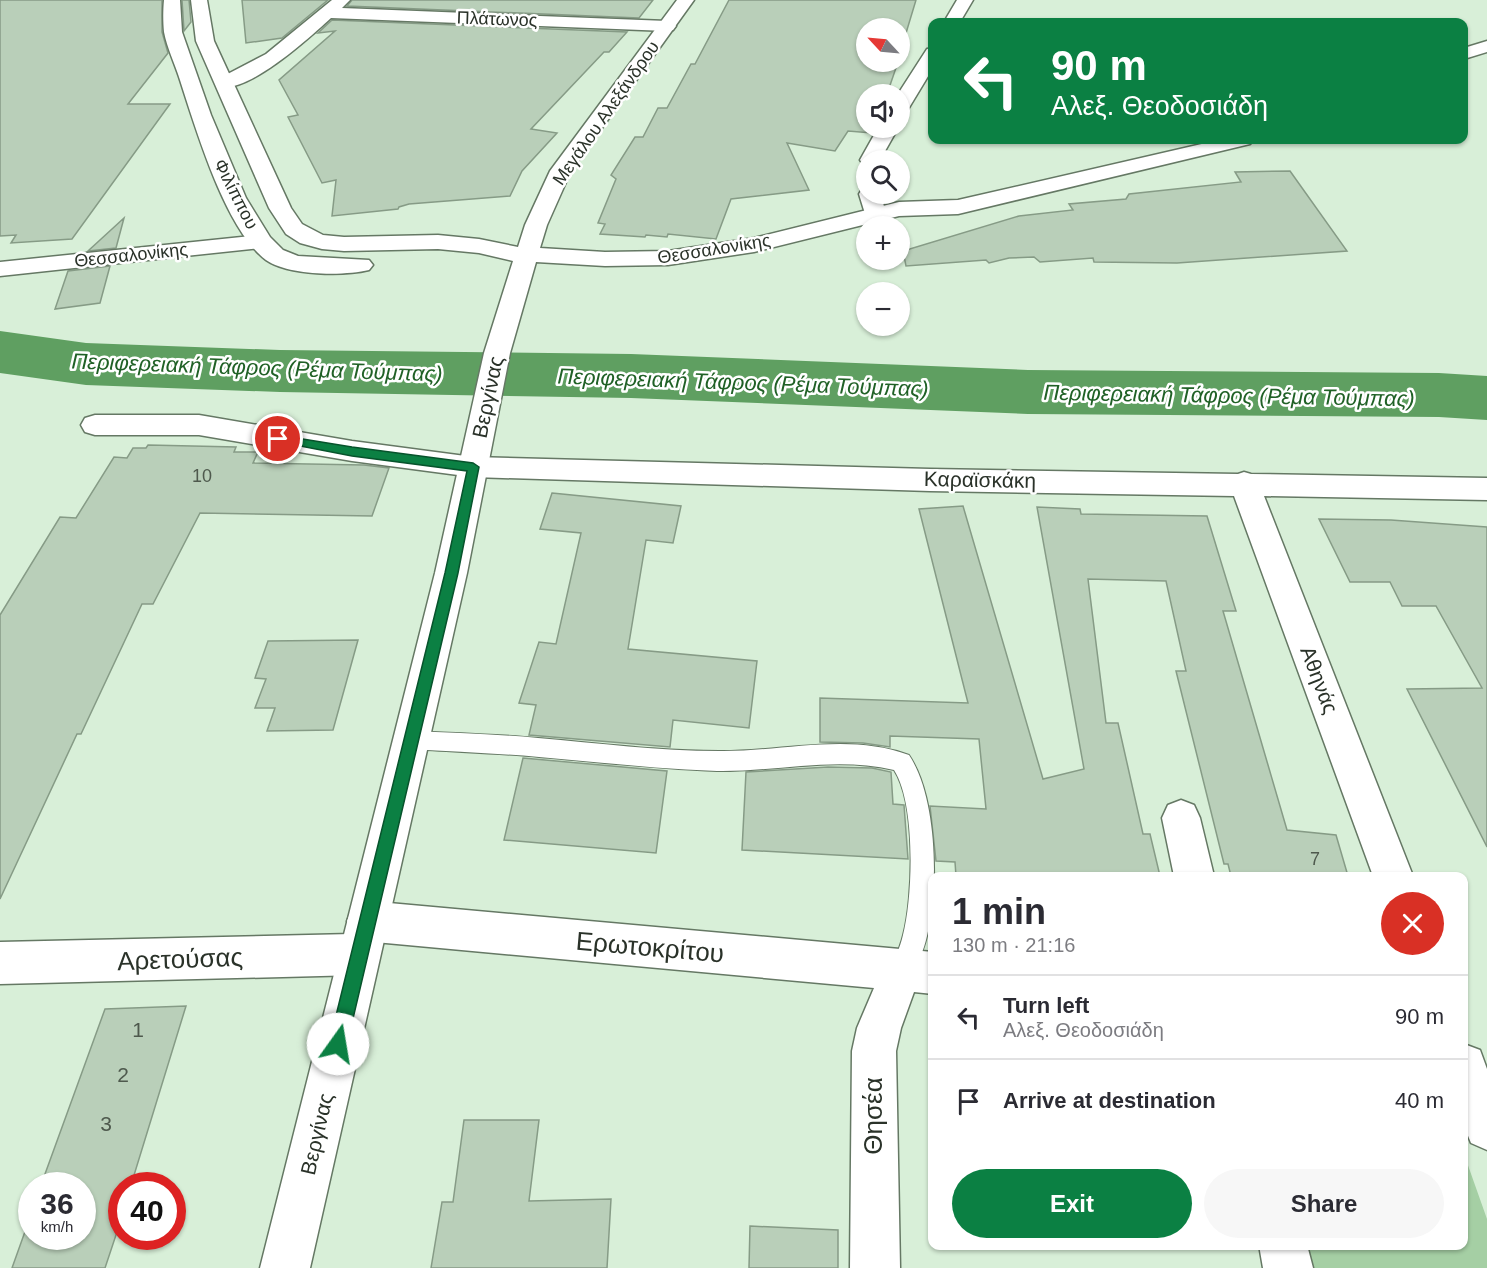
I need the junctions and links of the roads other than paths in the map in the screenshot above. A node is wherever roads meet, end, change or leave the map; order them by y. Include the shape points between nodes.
1 (172, 0) edge
2 (199, 0) edge
3 (342, 0) edge
4 (686, 0) edge
5 (965, 0) edge
6 (327, 13) junction
7 (954, 18) edge
8 (667, 26) junction
9 (1487, 46) edge
10 (277, 52) junction
11 (1468, 53) edge
12 (227, 58) junction
13 (928, 61) edge
14 (225, 83) junction
15 (910, 91) edge
16 (1226, 144) edge
17 (946, 186) dead end
18 (873, 204) edge
19 (899, 209) junction
20 (261, 242) junction
21 (520, 255) junction
22 (433, 263) dead end
23 (376, 264) dead end
24 (0, 269) edge
25 (509, 310) joint
26 (95, 424) dead end
27 (473, 467) junction
28 (1244, 483) junction
29 (1487, 489) edge
30 (411, 740) junction
31 (1181, 818) dead end
32 (1193, 872) edge
33 (1391, 872) edge
34 (363, 938) junction
35 (0, 963) edge
36 (918, 972) edge
37 (1468, 1076) edge
38 (1487, 1127) edge
39 (1284, 1250) edge
40 (285, 1268) edge
41 (875, 1268) edge
42 (1288, 1268) edge

1 - 20 street, Φιλίππου via 174,32 210,139 247,221
2 - 12 street, Φιλίππου via 205,41
3 - 6 street
4 - 8 street, Μεγάλου Αλεξάνδρου
5 - 7 street
6 - 8 street, Πλάτωνος
6 - 10 street
8 - 21 street, Μεγάλου Αλεξάνδρου via 561,171
9 - 11 street
10 - 12 street
10 - 14 street via 249,74
12 - 14 street, Φιλίππου
13 - 15 street
14 - 21 street, Φιλίππου via 280,208 294,229 308,238 344,244 466,244
16 - 19 street, Θεσσαλονίκης via 958,207
17 - 19 street, Θεσσαλονίκης
18 - 19 street, Θεσσαλονίκης
18 - 21 street, Θεσσαλονίκης via 774,240 685,256 615,259
20 - 23 street, Φιλίππου via 289,261
20 - 24 street, Θεσσαλονίκης
21 - 22 street
21 - 25 street, Μεγάλου Αλεξάνδρου
25 - 27 street, Βεργίνας
26 - 27 street, Καραϊσκάκη via 199,425 352,452
27 - 28 street, Καραϊσκάκη via 930,480
27 - 30 street, Βεργίνας
28 - 29 street, Καραϊσκάκη
28 - 33 street, Αθηνάς
30 - 34 street, Βεργίνας
30 - 36 lane via 692,760 853,753 901,762 911,774 916,791 922,890 917,928
31 - 32 street
34 - 35 street, Αρετούσας
34 - 36 street, Ερωτοκρίτου
34 - 40 street, Βεργίνας
36 - 41 street, Θησέα via 879,1028 874,1051
37 - 38 street
39 - 42 street

